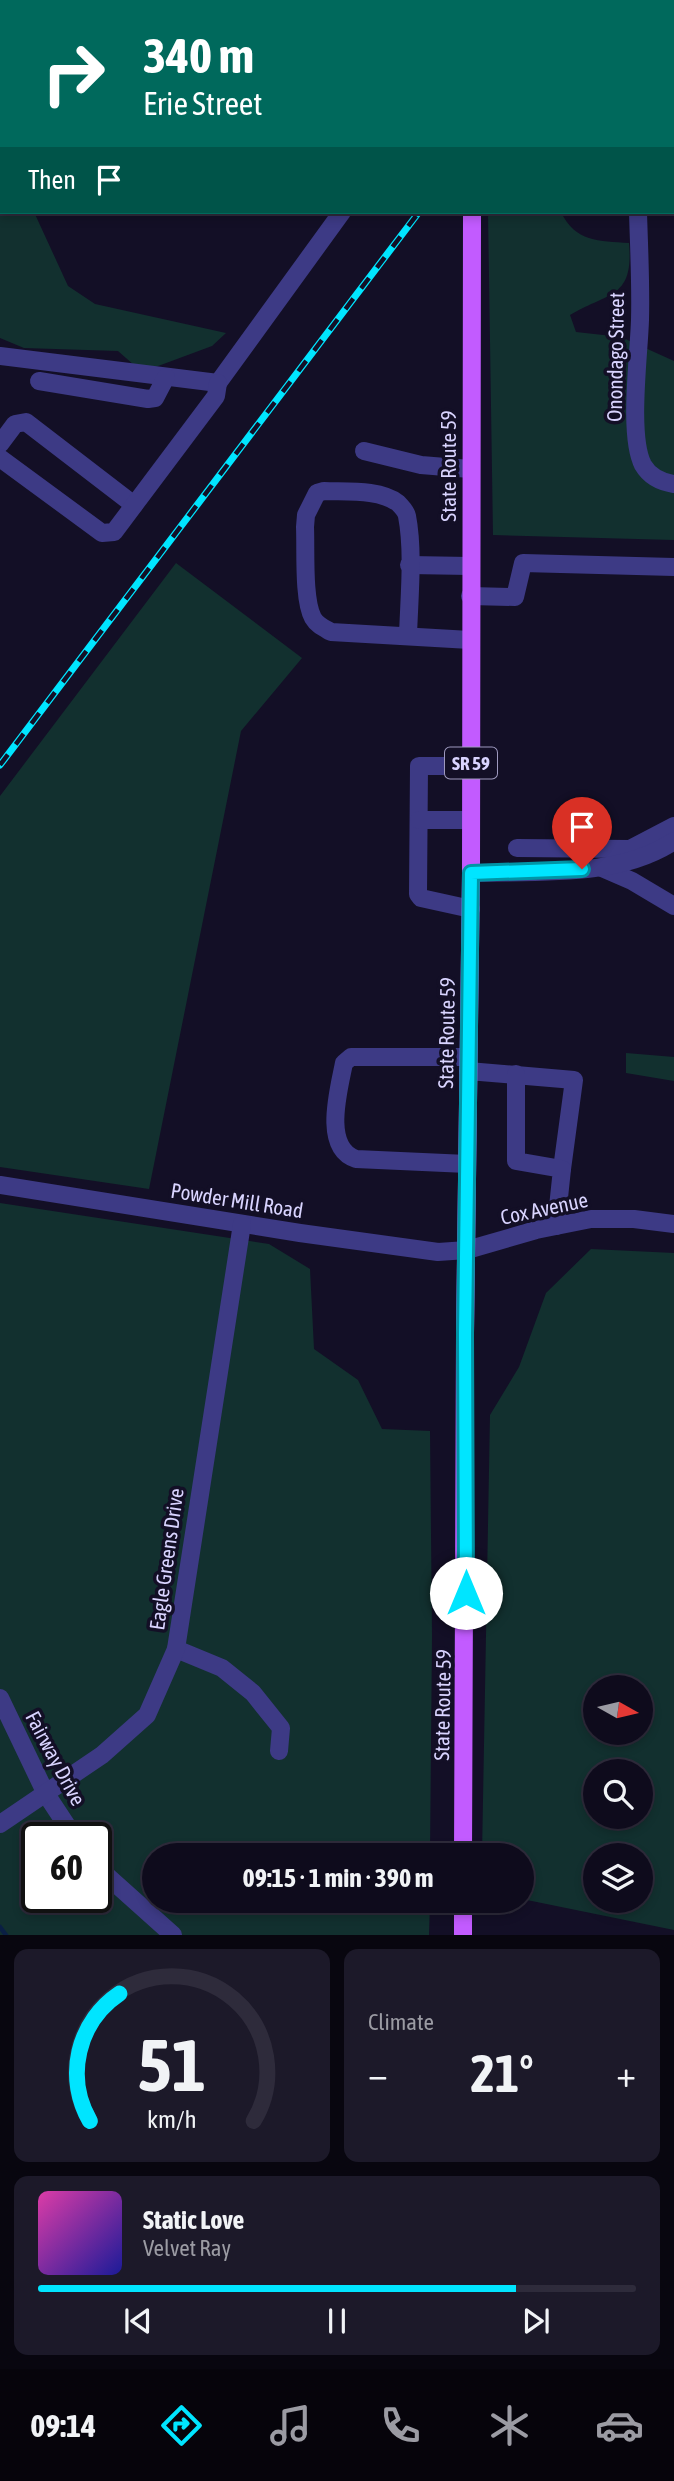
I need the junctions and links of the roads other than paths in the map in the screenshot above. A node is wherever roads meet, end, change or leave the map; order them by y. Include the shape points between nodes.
1 (341, 214) edge
2 (472, 214) edge
3 (638, 214) edge
4 (0, 356) edge
5 (166, 377) junction
6 (38, 381) dead end
7 (218, 383) junction
8 (0, 444) edge
9 (364, 451) dead end
10 (0, 458) edge
11 (470, 469) junction
12 (674, 484) edge
13 (134, 505) junction
14 (410, 565) junction
15 (470, 566) junction
16 (674, 568) edge
17 (470, 596) junction
18 (408, 636) junction
19 (470, 640) junction
20 (471, 766) junction
21 (419, 820) junction
22 (471, 820) junction
23 (674, 825) edge
24 (674, 841) edge
25 (517, 848) dead end
26 (602, 868) junction
27 (471, 873) junction
28 (674, 906) edge
29 (471, 909) junction
30 (468, 1064) junction
31 (516, 1074) junction
32 (467, 1164) junction
33 (562, 1169) junction
34 (0, 1185) edge
35 (242, 1224) junction
36 (674, 1224) edge
37 (556, 1226) junction
38 (467, 1250) junction
39 (176, 1649) junction
40 (0, 1698) edge
41 (279, 1751) dead end
42 (46, 1794) junction
43 (64, 1822) edge
44 (0, 1824) edge
45 (463, 1843) edge
46 (112, 1880) edge
47 (463, 1913) edge
48 (173, 1935) edge
49 (463, 1935) edge

1 - 7 street
2 - 11 main road, State Route 59 / SR 59
3 - 12 street, Onondago Street via 636,442 650,474
4 - 5 street
5 - 6 street via 155,398 148,399
5 - 7 street
7 - 13 street via 216,396
8 - 13 street via 15,424 26,422
9 - 11 street
10 - 13 street via 103,533 114,532
11 - 15 main road, State Route 59 / SR 59
14 - 15 street
14 - 18 street
14 - 18 street via 407,513 400,505 378,495 317,493 304,527 308,604 314,620 331,632
15 - 17 main road, State Route 59 / SR 59
16 - 17 street via 523,563 515,597
17 - 19 main road, State Route 59 / SR 59
18 - 19 street
19 - 20 main road, State Route 59 / SR 59
20 - 21 street via 419,766
20 - 22 main road, State Route 59 / SR 59
21 - 22 street
21 - 29 street via 418,894
22 - 27 main road, State Route 59 / SR 59
23 - 25 street via 630,849
24 - 26 street via 643,857
26 - 27 street
26 - 28 street
27 - 29 main road, State Route 59 / SR 59
29 - 30 main road, State Route 59 / SR 59
30 - 31 street
30 - 32 main road, State Route 59 / SR 59
30 - 32 street via 351,1057 344,1063 335,1124 343,1152 356,1159
31 - 33 street via 516,1161
31 - 33 street via 574,1080
32 - 38 main road, State Route 59 / SR 59
33 - 37 street
34 - 35 street, Powder Mill Road
35 - 38 street, Powder Mill Road via 438,1252
35 - 39 street, Eagle Greens Drive
36 - 37 street, Cox Avenue via 591,1219
37 - 38 street, Cox Avenue
38 - 45 main road, State Route 59 / SR 59
39 - 41 street via 222,1668 253,1693 281,1728
39 - 42 street, Eagle Greens Drive via 147,1714 102,1755
40 - 42 street, Fairway Drive
42 - 43 street, Fairway Drive
42 - 44 street, Eagle Greens Drive
46 - 48 street
47 - 49 main road

